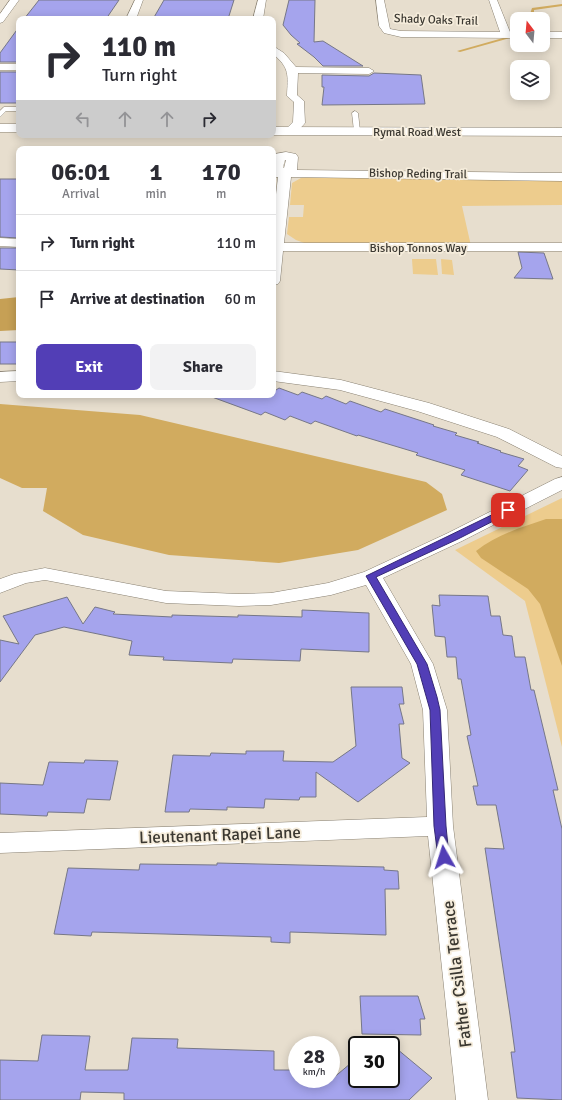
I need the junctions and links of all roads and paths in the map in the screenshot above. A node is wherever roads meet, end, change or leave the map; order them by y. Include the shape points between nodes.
1 (15, 0) edge
2 (139, 0) edge
3 (262, 0) edge
4 (380, 0) edge
5 (493, 0) edge
6 (132, 16) edge
7 (259, 16) edge
8 (0, 20) edge
9 (506, 35) junction
10 (510, 35) edge
11 (550, 35) edge
12 (562, 35) edge
13 (276, 52) edge
14 (0, 67) edge
15 (16, 67) edge
16 (293, 70) junction
17 (369, 71) dead end
18 (292, 96) junction
19 (285, 108) dead end
20 (2, 109) edge
21 (16, 109) edge
22 (355, 113) dead end
23 (0, 115) edge
24 (287, 125) junction
25 (0, 128) edge
26 (16, 128) edge
27 (276, 129) edge
28 (357, 131) junction
29 (562, 132) edge
30 (279, 173) edge
31 (562, 177) edge
32 (276, 228) edge
33 (0, 242) edge
34 (16, 243) edge
35 (276, 247) edge
36 (562, 247) edge
37 (16, 376) edge
38 (276, 376) edge
39 (0, 377) edge
40 (562, 463) edge
41 (562, 483) edge
42 (371, 576) junction
43 (0, 587) edge
44 (440, 826) junction
45 (0, 843) edge
46 (472, 1100) edge

1 - 8 street
2 - 6 street
3 - 7 street
4 - 9 street, Shady Oaks Trail via 387,31 401,34
5 - 9 street
9 - 10 street, Shady Oaks Trail
11 - 12 street
13 - 16 street via 290,64
14 - 15 street
16 - 17 street
16 - 18 street
18 - 19 street via 286,101
18 - 24 street via 299,101 299,123
20 - 21 lane
20 - 23 lane
22 - 28 lane
24 - 27 main road, Rymal Road West
24 - 28 main road, Rymal Road West
24 - 30 street via 286,156 292,157 291,169
25 - 26 main road
28 - 29 main road, Rymal Road West
30 - 31 street, Bishop Reding Trail
30 - 32 street
33 - 34 street
35 - 36 street, Bishop Tonnos Way
37 - 39 street
38 - 40 street via 341,385 423,407 503,433
41 - 42 street
42 - 43 street via 331,589 271,599 239,600 166,597 45,574 21,578
42 - 44 street, Father Csilla Terrace via 422,664 432,697 435,710
44 - 45 street, Lieutenant Rapei Lane
44 - 46 street, Father Csilla Terrace

